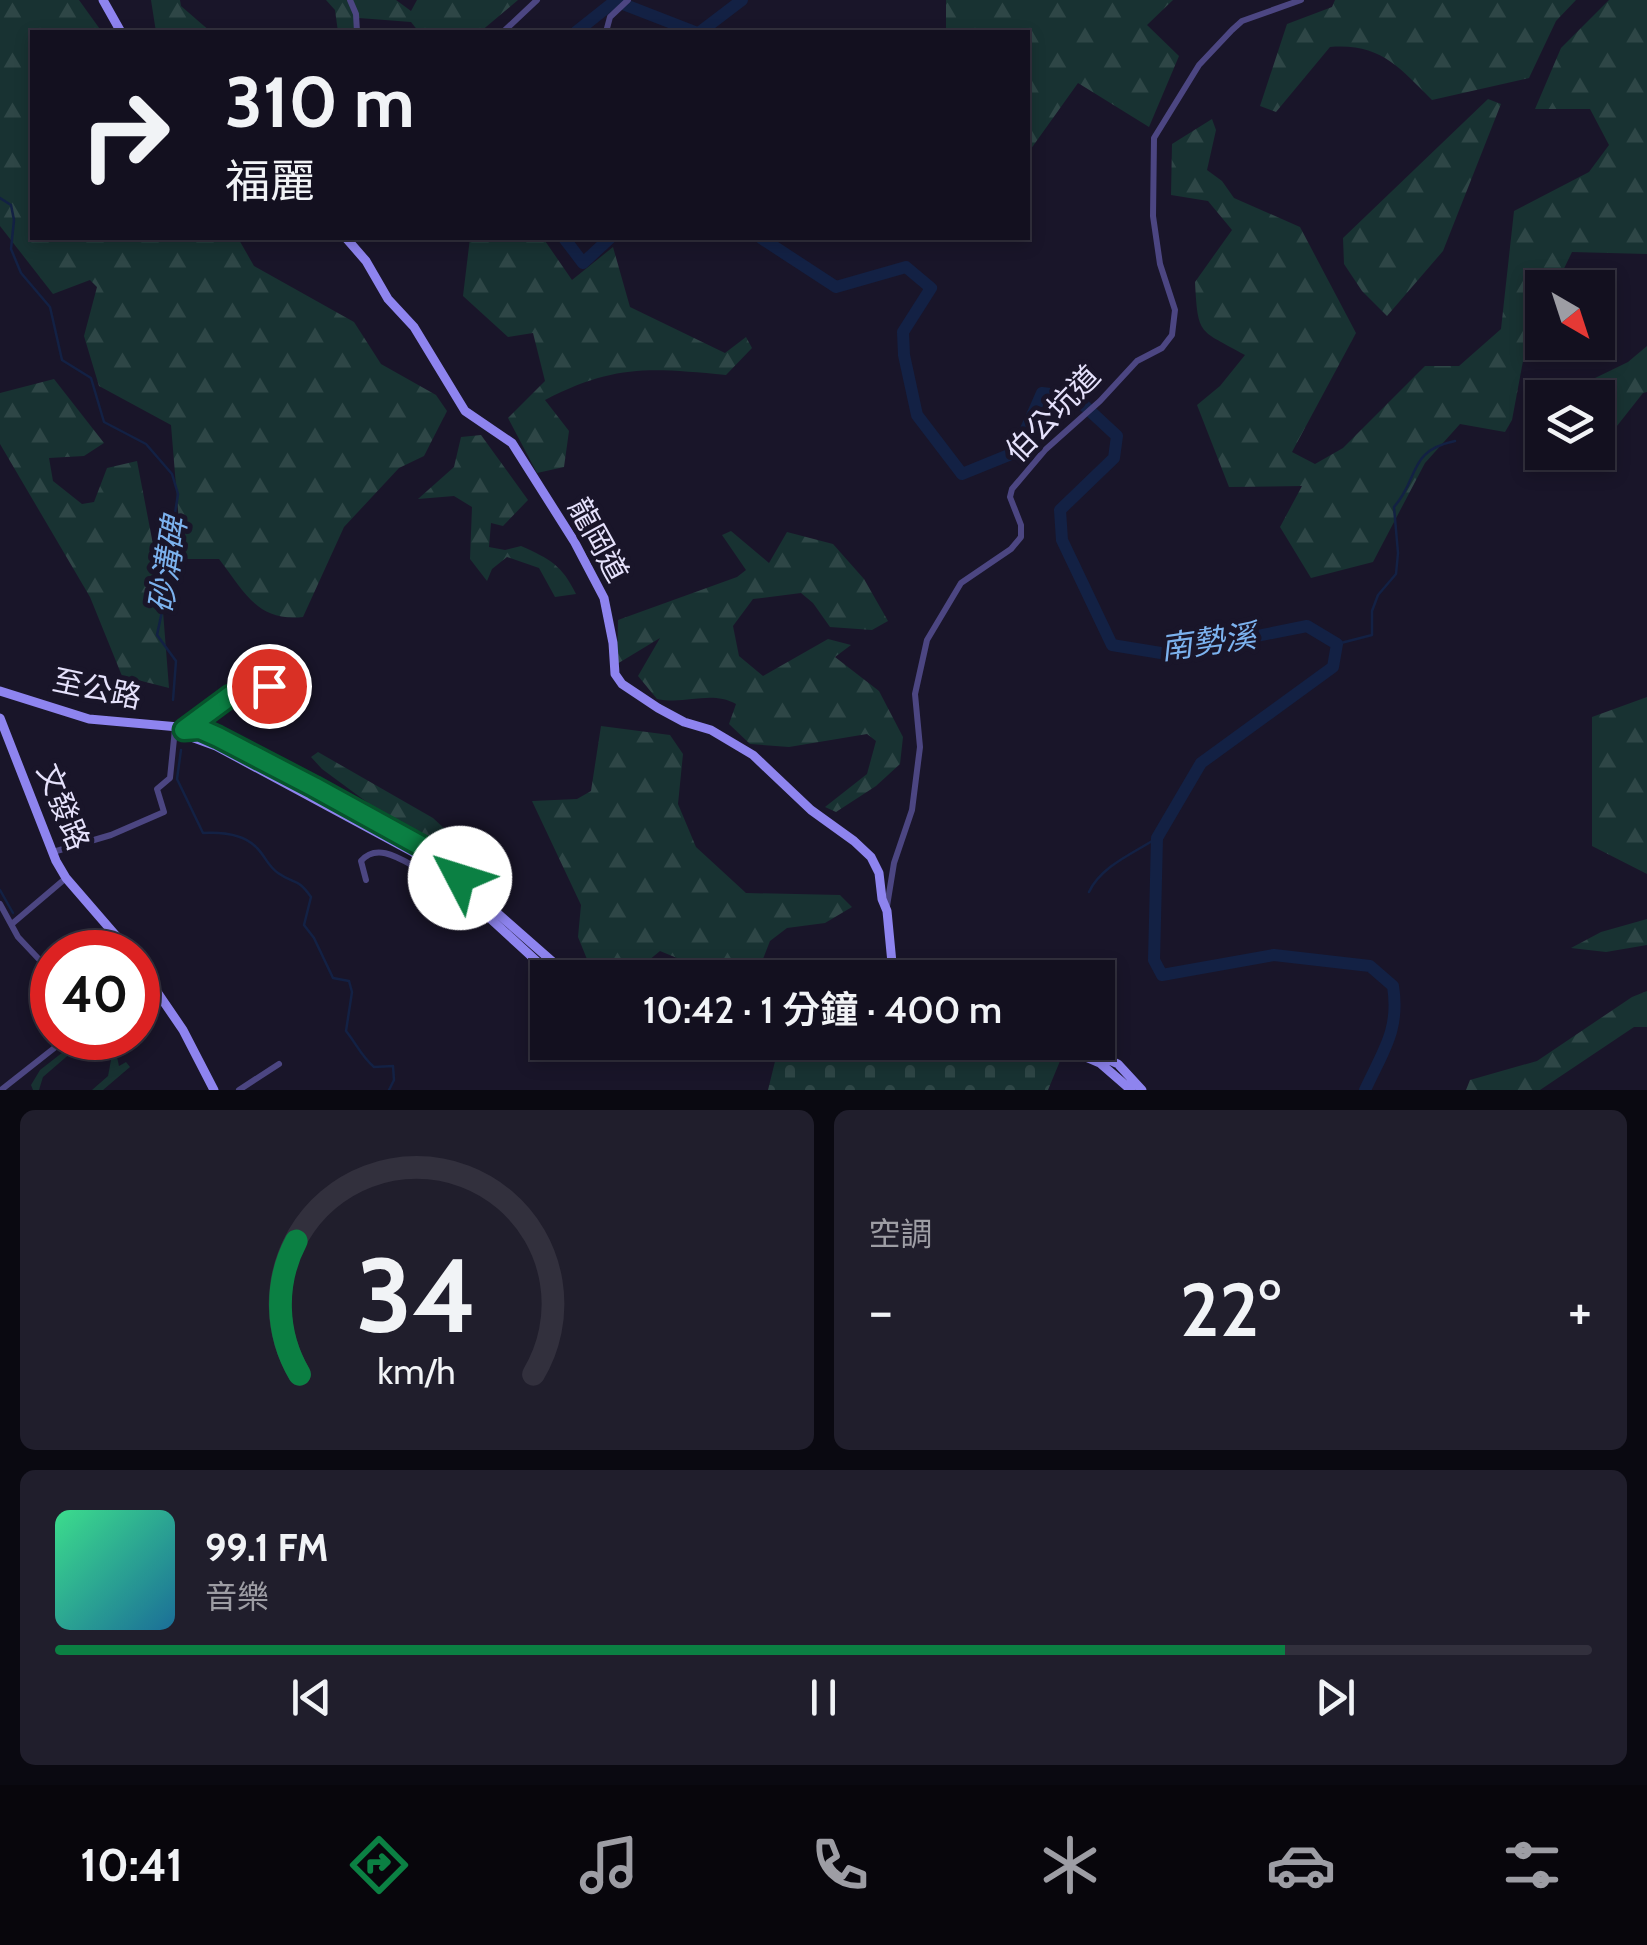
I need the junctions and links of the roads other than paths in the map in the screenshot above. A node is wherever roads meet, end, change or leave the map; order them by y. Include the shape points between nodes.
1 (103, 0) edge
2 (350, 0) edge
3 (537, 0) edge
4 (1301, 0) edge
5 (625, 2) edge
6 (120, 30) edge
7 (357, 30) edge
8 (505, 30) edge
9 (607, 30) edge
10 (348, 240) edge
11 (269, 686) dead end
12 (0, 692) edge
13 (0, 718) edge
14 (180, 729) junction
15 (351, 813) junction
16 (52, 852) junction
17 (430, 864) junction
18 (66, 878) junction
19 (366, 880) dead end
20 (0, 904) edge
21 (887, 910) junction
22 (496, 919) junction
23 (13, 924) junction
24 (111, 930) edge
25 (30, 949) edge
26 (537, 960) edge
27 (548, 960) edge
28 (892, 960) edge
29 (160, 1002) edge
30 (39, 1060) edge
31 (1093, 1060) edge
32 (1109, 1060) edge
33 (279, 1064) dead end
34 (1, 1090) edge
35 (214, 1090) edge
36 (238, 1090) edge
37 (1131, 1090) edge
38 (1142, 1090) edge

1 - 6 street
2 - 7 street
3 - 8 street
4 - 21 street, 伯公坑道 via 1232,30 1199,65 1154,138 1153,216 1176,325 1162,348 1137,361 1012,489 1021,537 961,583 927,640 915,694 920,748 914,792
5 - 9 street
10 - 21 street, 龍岡道 via 414,327 465,410 512,443 574,540 604,598 622,684 754,755 871,858
11 - 14 street via 230,696
12 - 14 street, 至公路 via 88,719
13 - 16 street, 文發路
14 - 15 street, 至公路 via 225,740
14 - 16 street via 170,778 157,789 164,812
15 - 17 street, 至公路
15 - 22 street, 至公路 via 421,846
16 - 18 street, 文發路
17 - 19 street via 423,870 373,852 360,862
17 - 22 street, 至公路
18 - 23 street
18 - 24 street, 文發路
20 - 23 street
21 - 28 street, 龍岡道
22 - 26 street, 至公路
22 - 27 street, 至公路
23 - 25 street
29 - 35 street
30 - 34 street
31 - 37 street
32 - 38 street
33 - 36 street

